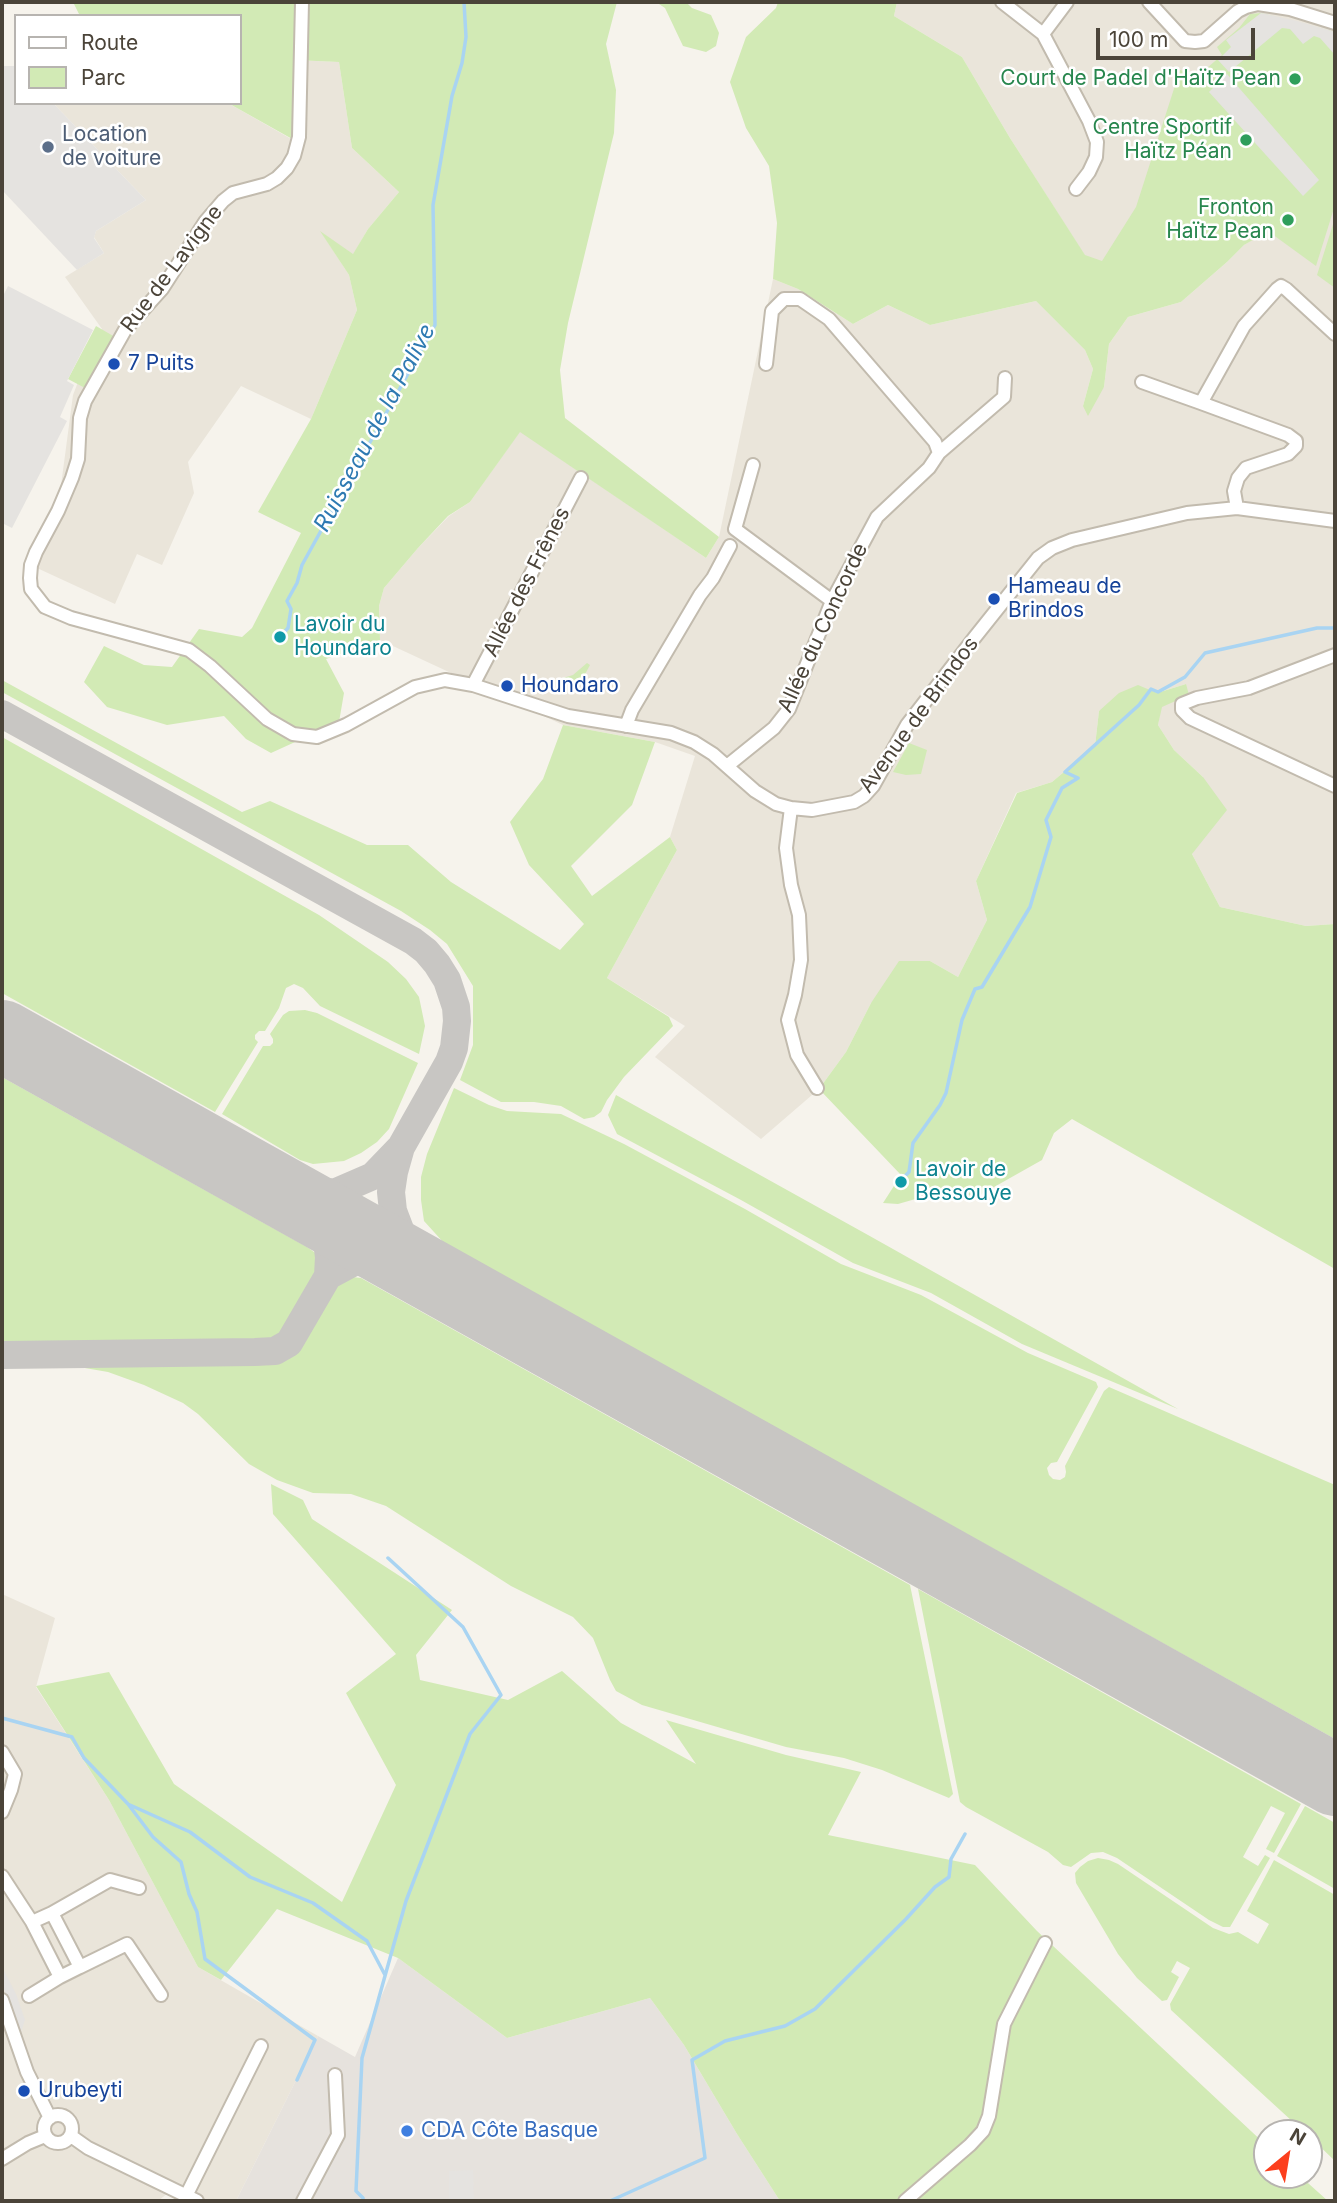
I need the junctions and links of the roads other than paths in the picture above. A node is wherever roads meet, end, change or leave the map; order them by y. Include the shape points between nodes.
1 (302, 2) edge
2 (1002, 2) edge
3 (1067, 2) edge
4 (1149, 2) edge
5 (1335, 23) edge
6 (1043, 34) junction
7 (1076, 189) dead end
8 (1335, 334) edge
9 (766, 363) dead end
10 (1005, 378) dead end
11 (1142, 382) dead end
12 (1200, 403) junction
13 (939, 453) junction
14 (753, 465) dead end
15 (581, 478) dead end
16 (1237, 508) junction
17 (1335, 521) edge
18 (730, 545) dead end
19 (832, 601) junction
20 (1335, 655) edge
21 (473, 685) junction
22 (626, 726) junction
23 (727, 766) junction
24 (1335, 786) edge
25 (791, 808) junction
26 (817, 1088) dead end
27 (2, 1752) edge
28 (2, 1812) edge
29 (2, 1875) edge
30 (139, 1888) dead end
31 (52, 1913) junction
32 (32, 1922) junction
33 (1045, 1943) dead end
34 (80, 1967) junction
35 (60, 1977) junction
36 (161, 1995) dead end
37 (29, 1996) dead end
38 (2, 2000) edge
39 (261, 2046) dead end
40 (335, 2074) dead end
41 (50, 2118) junction
42 (45, 2136) junction
43 (71, 2136) junction
44 (2, 2159) edge
45 (191, 2199) edge
46 (303, 2201) edge
47 (905, 2201) edge

1 - 21 street, Rue de Lavigne via 299,137 294,156 277,178 223,201 162,289 122,335 85,401 78,459 31,565 31,589 45,607 71,618 189,650 267,719 293,734 317,737 415,687 445,680
2 - 6 street
3 - 6 street
4 - 5 street via 1185,41 1204,41 1238,12 1258,4
6 - 7 street via 1097,142 1089,173
8 - 12 street via 1281,286 1244,326
9 - 13 street via 772,311 784,299 800,299 829,319 935,442
10 - 13 street, Allée du Concorde via 1004,397
11 - 12 street
12 - 16 street via 1297,441 1288,454 1247,468 1238,478 1234,491
13 - 19 street, Allée du Concorde via 877,517
14 - 19 street via 735,530
15 - 21 street, Allée des Frênes
16 - 17 street, Avenue de Brindos
16 - 25 street, Avenue de Brindos via 1187,513 1052,548 1038,558 924,701 864,796 811,810
18 - 22 street
19 - 23 street, Allée du Concorde via 789,709 774,729
20 - 24 street via 1249,688 1197,698 1182,704 1181,710 1189,718
21 - 22 street via 568,716
22 - 23 street via 694,742
23 - 25 street via 755,791
25 - 26 street via 786,848 799,915 801,960 788,1020 797,1055
27 - 28 street via 15,1774
29 - 32 street
30 - 31 street via 110,1880
31 - 32 street
31 - 34 street
32 - 35 street
33 - 47 street via 1004,2024 983,2131
34 - 35 street
34 - 36 street via 127,1944
35 - 37 street
38 - 41 street via 27,2072
39 - 45 street
40 - 46 street via 338,2135
41 - 42 street
41 - 43 street via 68,2119
42 - 43 street via 56,2144
42 - 44 street
43 - 45 street

